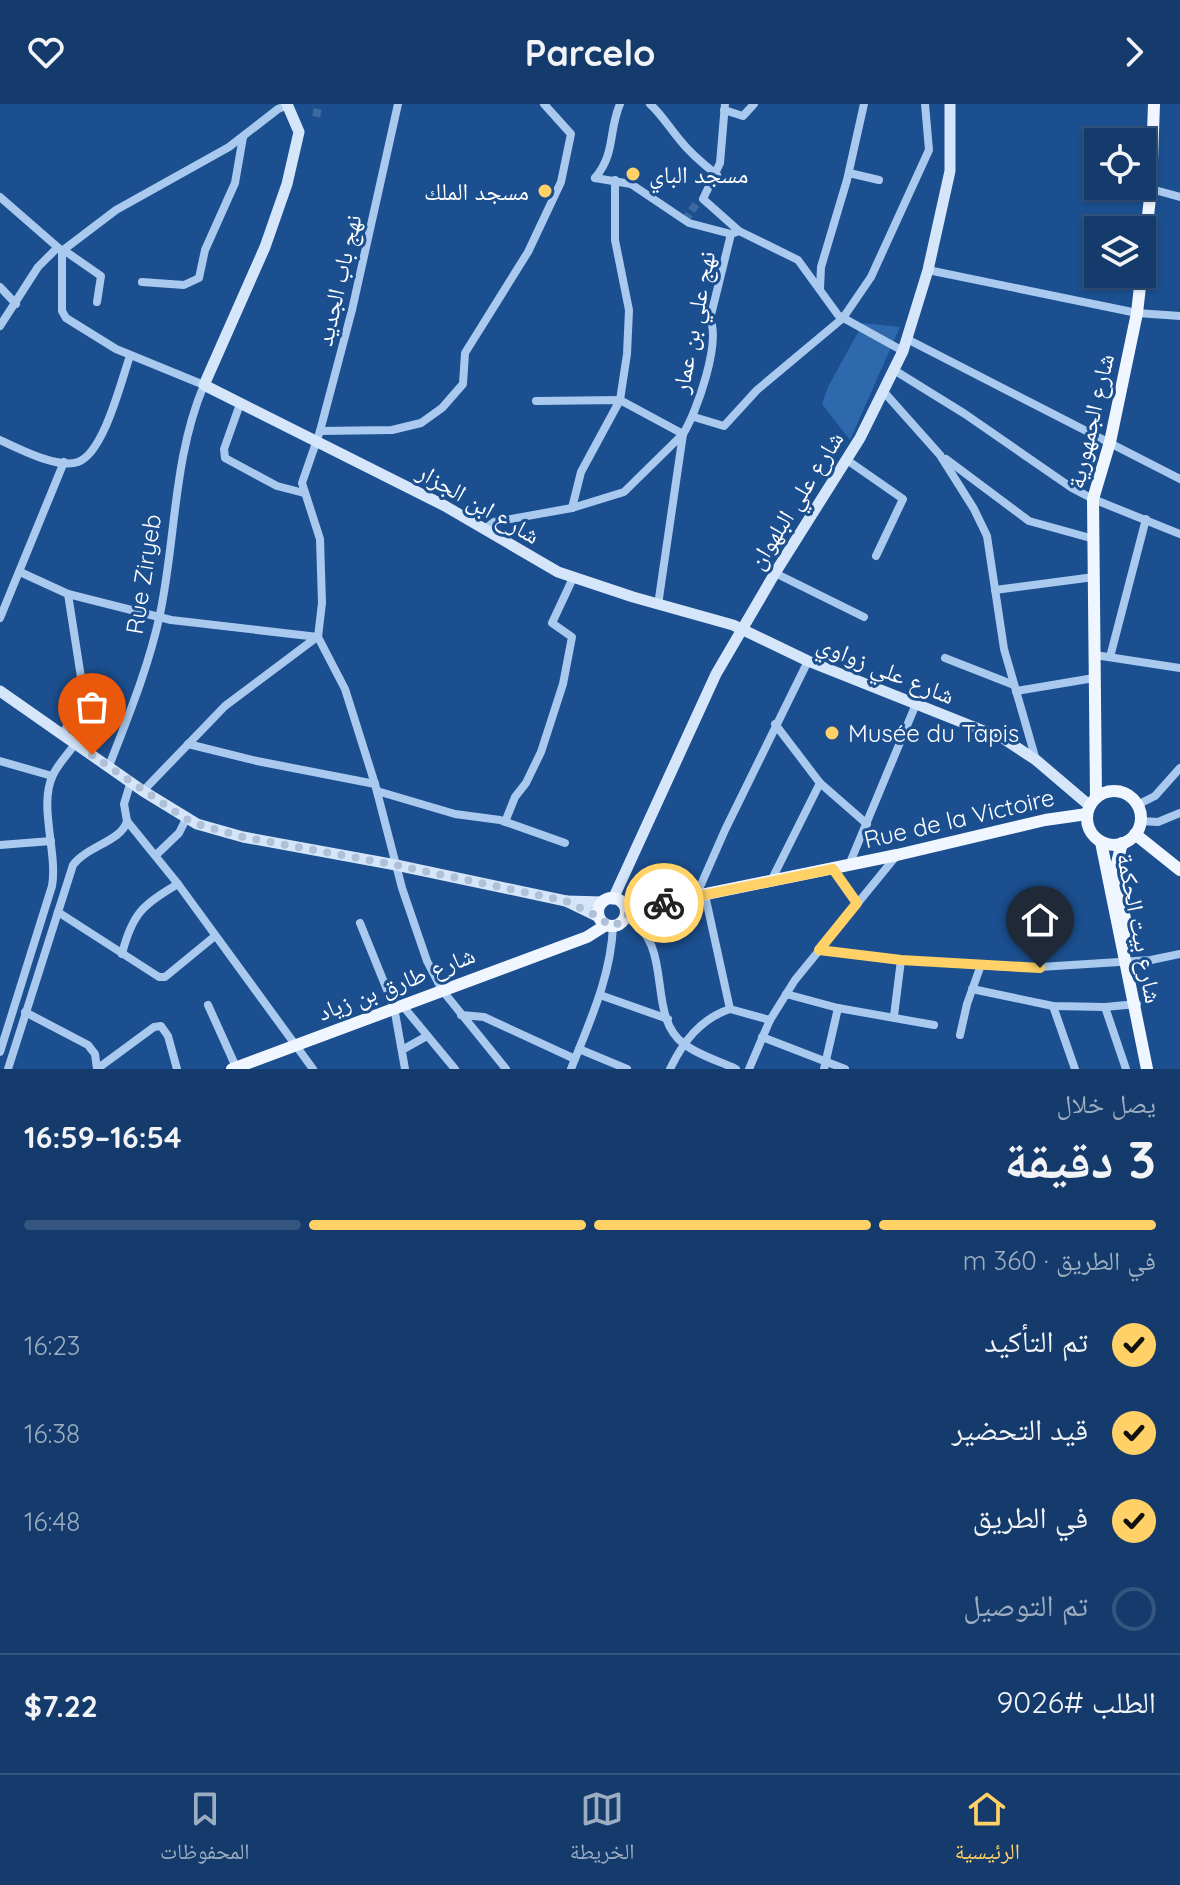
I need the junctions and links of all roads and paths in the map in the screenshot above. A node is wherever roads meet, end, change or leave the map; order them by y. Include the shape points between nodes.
1 (398, 104) edge
2 (544, 104) edge
3 (620, 104) edge
4 (650, 104) edge
5 (754, 104) edge
6 (864, 104) edge
7 (925, 104) edge
8 (950, 104) edge
9 (1154, 104) edge
10 (288, 105) edge
11 (724, 107) edge
12 (1153, 128) edge
13 (243, 137) junction
14 (849, 173) junction
15 (717, 175) junction
16 (615, 180) junction
17 (879, 180) dead end
18 (1156, 190) edge
19 (0, 197) edge
20 (1180, 197) edge
21 (1150, 200) edge
22 (735, 232) junction
23 (61, 250) junction
24 (928, 270) junction
25 (142, 282) dead end
26 (0, 287) edge
27 (820, 290) junction
28 (97, 302) dead end
29 (16, 304) junction
30 (1137, 313) junction
31 (1180, 316) edge
32 (843, 318) junction
33 (0, 326) edge
34 (905, 345) junction
35 (130, 356) junction
36 (894, 370) junction
37 (204, 385) junction
38 (884, 392) junction
39 (620, 400) junction
40 (536, 401) dead end
41 (240, 404) junction
42 (694, 417) junction
43 (683, 434) junction
44 (318, 436) junction
45 (0, 440) edge
46 (1110, 442) junction
47 (940, 455) junction
48 (847, 460) junction
49 (64, 462) junction
50 (1179, 479) edge
51 (304, 493) junction
52 (1093, 499) junction
53 (572, 508) junction
54 (1146, 519) junction
55 (485, 529) junction
56 (1180, 534) edge
57 (1094, 539) junction
58 (876, 556) dead end
59 (20, 572) junction
60 (775, 573) junction
61 (1094, 577) junction
62 (573, 578) junction
63 (995, 590) junction
64 (68, 594) junction
65 (658, 605) junction
66 (160, 617) junction
67 (864, 617) dead end
68 (0, 618) edge
69 (742, 629) junction
70 (318, 637) junction
71 (1095, 655) junction
72 (1110, 657) junction
73 (945, 658) dead end
74 (808, 661) junction
75 (1180, 668) edge
76 (1094, 678) junction
77 (1015, 688) junction
78 (0, 691) edge
79 (916, 704) junction
80 (775, 724) junction
81 (62, 735) junction
82 (75, 744) junction
83 (188, 744) junction
84 (1036, 760) junction
85 (0, 761) edge
86 (109, 766) junction
87 (1180, 768) edge
88 (52, 776) junction
89 (131, 781) junction
90 (820, 783) junction
91 (376, 787) junction
92 (143, 791) junction
93 (1137, 805) junction
94 (1091, 806) junction
95 (1180, 813) edge
96 (186, 819) junction
97 (127, 821) junction
98 (505, 822) junction
99 (867, 824) junction
100 (1138, 828) junction
101 (51, 841) junction
102 (1101, 842) junction
103 (565, 843) dead end
104 (1122, 843) junction
105 (0, 845) edge
106 (156, 855) junction
107 (897, 855) junction
108 (396, 865) junction
109 (849, 865) junction
110 (833, 869) junction
111 (1180, 870) edge
112 (770, 881) junction
113 (178, 884) junction
114 (700, 896) junction
115 (566, 901) junction
116 (857, 903) junction
117 (618, 907) junction
118 (58, 912) junction
119 (605, 922) junction
120 (360, 923) dead end
121 (215, 936) junction
122 (819, 950) junction
123 (122, 954) junction
124 (1180, 954) edge
125 (901, 960) junction
126 (1128, 961) junction
127 (981, 965) junction
128 (972, 989) junction
129 (442, 990) junction
130 (786, 994) junction
131 (600, 995) junction
132 (1136, 1004) junction
133 (208, 1005) dead end
134 (397, 1006) junction
135 (1053, 1006) junction
136 (1105, 1007) junction
137 (838, 1008) junction
138 (730, 1009) junction
139 (25, 1012) junction
140 (461, 1015) junction
141 (894, 1016) junction
142 (668, 1019) junction
143 (770, 1020) junction
144 (934, 1025) dead end
145 (960, 1035) dead end
146 (2, 1036) edge
147 (427, 1036) junction
148 (762, 1037) junction
149 (683, 1043) junction
150 (295, 1045) junction
151 (402, 1050) junction
152 (0, 1052) edge
153 (577, 1054) junction
154 (825, 1066) edge
155 (242, 1067) edge
156 (1072, 1068) edge
157 (8, 1069) edge
158 (177, 1069) edge
159 (313, 1069) edge
160 (405, 1069) edge
161 (455, 1069) edge
162 (506, 1069) edge
163 (571, 1069) edge
164 (627, 1069) edge
165 (670, 1069) edge
166 (736, 1069) edge
167 (749, 1069) edge
168 (845, 1069) edge
169 (1126, 1069) edge
170 (1147, 1069) edge
171 (1155, 1069) edge

1 - 44 street, نهج باب الجديد
2 - 44 street via 571,134 561,182 528,252 465,353 463,384 421,423
3 - 16 street via 606,165 595,178
4 - 15 street
5 - 11 street via 743,116
6 - 14 street
7 - 32 street via 929,150 871,277
8 - 24 street, شارع علي البلهوان via 950,171
9 - 12 main road, شارع الجمهورية
10 - 13 street
10 - 37 street via 299,136 287,184
11 - 15 street
13 - 23 street via 116,210
13 - 25 street via 235,183 205,250 199,278 184,285
14 - 17 street
14 - 27 street via 821,267
15 - 22 street via 699,201
16 - 22 street via 631,184 689,223
16 - 39 street via 615,240 629,310
18 - 20 street
19 - 23 street
21 - 30 main road, شارع الجمهورية
22 - 27 street via 798,260
22 - 42 street, نهج علي بن عمار via 710,319 714,328
23 - 28 street via 101,276
23 - 29 street via 43,260
23 - 35 street via 64,315
24 - 30 street
24 - 34 street, شارع علي البلهوان
26 - 29 street
27 - 32 street
29 - 33 street
30 - 31 street
30 - 46 main road, شارع الجمهورية
32 - 34 street
32 - 42 street via 757,390 724,426
34 - 36 street, شارع علي البلهوان
34 - 46 street
35 - 37 street
35 - 49 street via 97,444 81,460
36 - 38 street, شارع علي البلهوان
36 - 52 street
37 - 41 street, شارع ابن الجزار
37 - 66 street, Rue Ziryeb via 180,473
38 - 47 street
38 - 48 street, شارع علي البلهوان
39 - 40 street
39 - 43 street
39 - 53 street via 581,472
41 - 44 street, شارع ابن الجزار
41 - 51 street via 225,458 277,486
42 - 43 street, نهج علي بن عمار
43 - 53 street via 624,492
43 - 65 street, نهج علي بن عمار
44 - 51 street, نهج باب الجديد via 304,471
44 - 55 street, شارع ابن الجزار
45 - 49 street
46 - 50 street
46 - 52 main road, شارع الجمهورية
47 - 57 street via 1029,521
47 - 63 street via 987,536
48 - 58 street via 903,499
48 - 60 street, شارع علي البلهوان
49 - 59 street
51 - 70 street via 320,539
52 - 54 street
52 - 57 main road, شارع الجمهورية
53 - 55 street via 494,522
54 - 56 street
54 - 72 street
55 - 62 street, شارع ابن الجزار
57 - 61 main road, شارع الجمهورية
59 - 64 street
59 - 68 street
60 - 67 street
60 - 69 street, شارع علي البلهوان
61 - 63 street
61 - 71 main road, شارع الجمهورية
62 - 65 street, شارع ابن الجزار
62 - 98 street via 552,623 572,637 563,684 539,758
63 - 77 street
64 - 66 street
64 - 81 street via 83,690
65 - 69 street, شارع ابن الجزار
66 - 70 street
66 - 86 street, Rue Ziryeb
69 - 74 street, شارع علي زواوي
69 - 117 street, شارع علي البلهوان via 701,704
70 - 83 street via 237,696
70 - 91 street via 345,689
71 - 72 street
71 - 76 main road, شارع الجمهورية
72 - 75 street
73 - 77 street
74 - 79 street, شارع علي زواوي
74 - 80 street
76 - 77 street
76 - 94 main road, شارع الجمهورية
77 - 84 street
78 - 81 street
79 - 84 street, شارع علي زواوي via 1004,739
79 - 99 street
80 - 90 street
80 - 114 street
81 - 82 street
82 - 86 street
82 - 88 street
83 - 91 street
83 - 92 street
84 - 94 street, شارع علي زواوي
85 - 88 street
86 - 89 street
87 - 93 street via 1155,796
88 - 101 street
89 - 92 street
89 - 97 street via 124,804
90 - 99 street
90 - 112 street
91 - 98 street via 455,814
91 - 108 street
92 - 96 street
93 - 94 main road via 1110,791
93 - 100 main road
94 - 102 main road via 1090,830
94 - 107 main road, Rue de la Victoire
95 - 100 street
96 - 106 street
96 - 108 street via 243,837
97 - 106 street
97 - 118 street via 121,833 80,856
98 - 103 street
99 - 109 street
100 - 104 main road
100 - 111 main road
101 - 105 street
101 - 146 street via 52,886
102 - 104 main road
102 - 126 main road, شارع بيت الحكمة
104 - 126 main road, شارع بيت الحكمة via 1116,867
106 - 113 street
107 - 109 main road, Rue de la Victoire
107 - 116 street
108 - 115 street
108 - 129 street via 427,961
109 - 110 main road, Rue de la Victoire
110 - 112 main road, Rue de la Victoire
110 - 116 street
112 - 114 main road, Rue de la Victoire
113 - 121 street
113 - 123 street via 141,908
114 - 117 main road, Rue de la Victoire
114 - 138 street
115 - 117 street
115 - 119 street
116 - 122 street
117 - 119 main road, Rue de la Victoire via 620,923
117 - 119 main road via 599,909
117 - 142 street via 641,926 653,949
118 - 123 street
118 - 139 street
119 - 129 main road, شارع طارق بن زياد via 587,937
119 - 131 street via 610,956
120 - 134 street
121 - 123 street via 162,978
121 - 150 street
122 - 125 street
122 - 130 street
124 - 126 street
125 - 127 street
125 - 141 street
126 - 127 street via 1057,968
126 - 132 main road, شارع بيت الحكمة
127 - 128 street
128 - 135 street
128 - 145 street
129 - 134 main road, شارع طارق بن زياد
129 - 140 street
130 - 137 street
130 - 143 street
131 - 142 street
131 - 153 street
132 - 136 street
132 - 170 main road, شارع بيت الحكمة
132 - 171 main road, شارع بيت الحكمة
133 - 155 street
134 - 147 street
134 - 150 main road, شارع طارق بن زياد
134 - 151 street
135 - 136 street
135 - 156 street
136 - 169 street
137 - 141 street
137 - 154 street
138 - 143 street
138 - 149 street
139 - 157 street
139 - 158 street via 88,1045 97,1069 161,1026
140 - 153 street via 484,1017
140 - 162 street
141 - 144 street
142 - 149 street
143 - 148 street
146 - 152 street
147 - 151 street
147 - 161 street
148 - 154 street
148 - 167 street
149 - 165 street
149 - 166 street
150 - 155 main road, شارع طارق بن زياد
150 - 159 street
151 - 160 street
153 - 163 street
153 - 164 street
154 - 168 street

